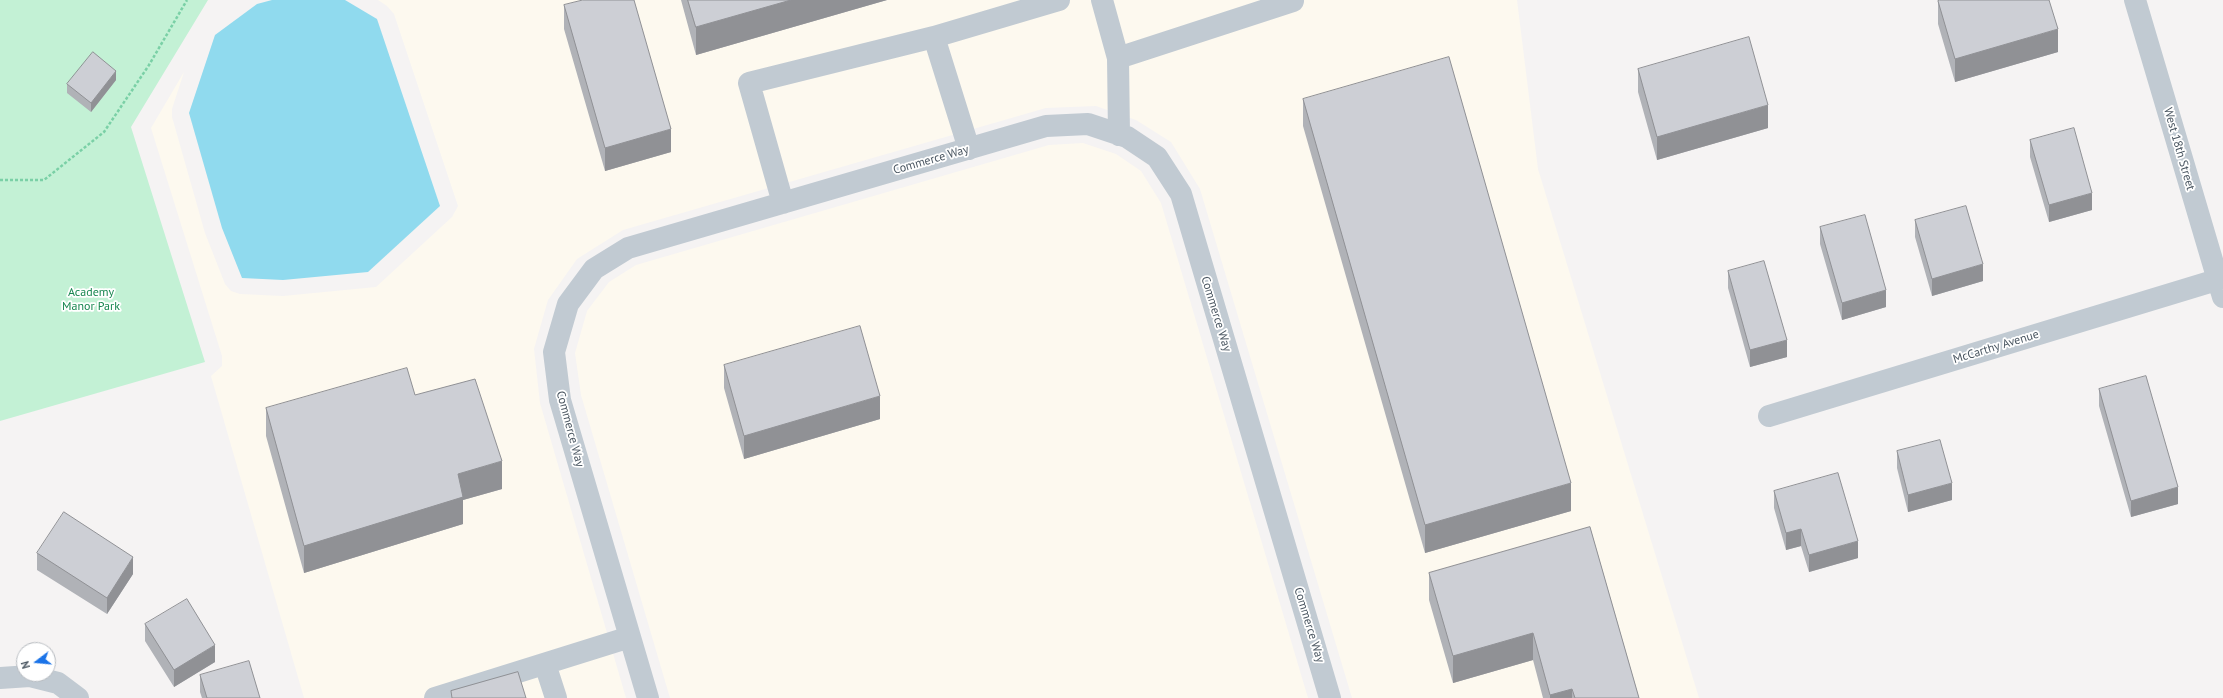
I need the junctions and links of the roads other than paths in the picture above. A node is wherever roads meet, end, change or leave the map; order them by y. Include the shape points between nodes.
1 (1058, 0) edge
2 (1102, 0) edge
3 (2135, 0) edge
4 (1293, 1) edge
5 (934, 37) junction
6 (1118, 58) junction
7 (1119, 135) junction
8 (969, 149) junction
9 (783, 203) junction
10 (2221, 285) edge
11 (1769, 416) dead end
12 (630, 637) junction
13 (545, 664) junction
14 (0, 678) edge
15 (78, 698) edge
16 (435, 698) edge
17 (556, 698) edge
18 (648, 698) edge
19 (1330, 698) edge

1 - 5 street
2 - 6 street
3 - 10 street, West 18th Street
4 - 6 street
5 - 8 street
5 - 9 street via 749,83
6 - 7 street
7 - 8 street, Commerce Way via 1088,124 1046,126
7 - 19 street, Commerce Way via 1127,137 1158,157 1181,194
8 - 9 street, Commerce Way
9 - 12 street, Commerce Way via 628,248 594,269 568,304 554,352 560,400
10 - 11 street, McCarthy Avenue
12 - 13 street
12 - 18 street, Commerce Way
13 - 16 street
13 - 17 street
14 - 15 street via 30,676 58,683

